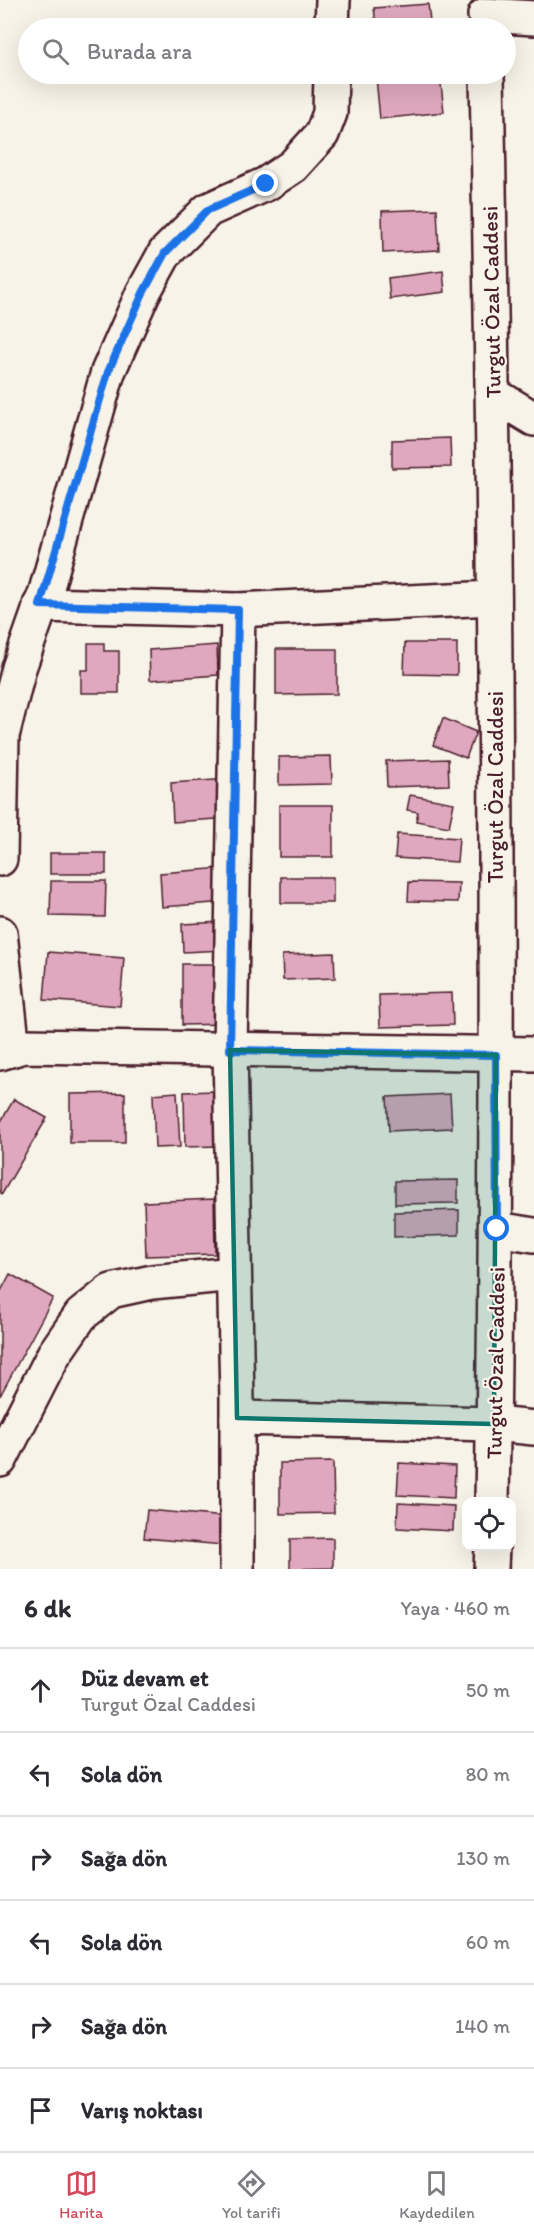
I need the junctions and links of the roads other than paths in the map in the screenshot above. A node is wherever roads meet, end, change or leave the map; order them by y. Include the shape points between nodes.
1 (333, 0) edge
2 (485, 15) edge
3 (332, 18) edge
4 (534, 18) edge
5 (331, 84) edge
6 (487, 84) edge
7 (493, 394) junction
8 (534, 419) edge
9 (494, 598) junction
10 (40, 605) junction
11 (238, 610) junction
12 (1, 737) edge
13 (0, 860) edge
14 (0, 933) edge
15 (230, 1050) junction
16 (6, 1051) edge
17 (534, 1054) edge
18 (496, 1055) junction
19 (497, 1229) junction
20 (534, 1235) edge
21 (234, 1274) junction
22 (237, 1418) junction
23 (494, 1424) junction
24 (534, 1428) edge
25 (0, 1460) edge
26 (492, 1497) edge
27 (492, 1551) edge
28 (237, 1569) edge
29 (491, 1569) edge

1 - 3 street
2 - 4 street
5 - 10 street via 330,113 322,134 293,166 266,184 208,210 165,253 108,372
6 - 7 street, Turgut Özal Caddesi
7 - 8 street
7 - 9 street, Turgut Özal Caddesi
9 - 11 street
9 - 18 street, Turgut Özal Caddesi
10 - 11 street
10 - 12 street
11 - 15 street
12 - 13 street
14 - 16 street
15 - 16 street via 24,1046
15 - 18 street
15 - 21 street
17 - 18 street
18 - 19 street, Turgut Özal Caddesi
19 - 20 street
19 - 23 street, Turgut Özal Caddesi
21 - 22 street
21 - 25 street via 152,1282 111,1291 81,1315 54,1354
22 - 23 street
22 - 28 street
23 - 24 street
23 - 26 street, Turgut Özal Caddesi
27 - 29 street

